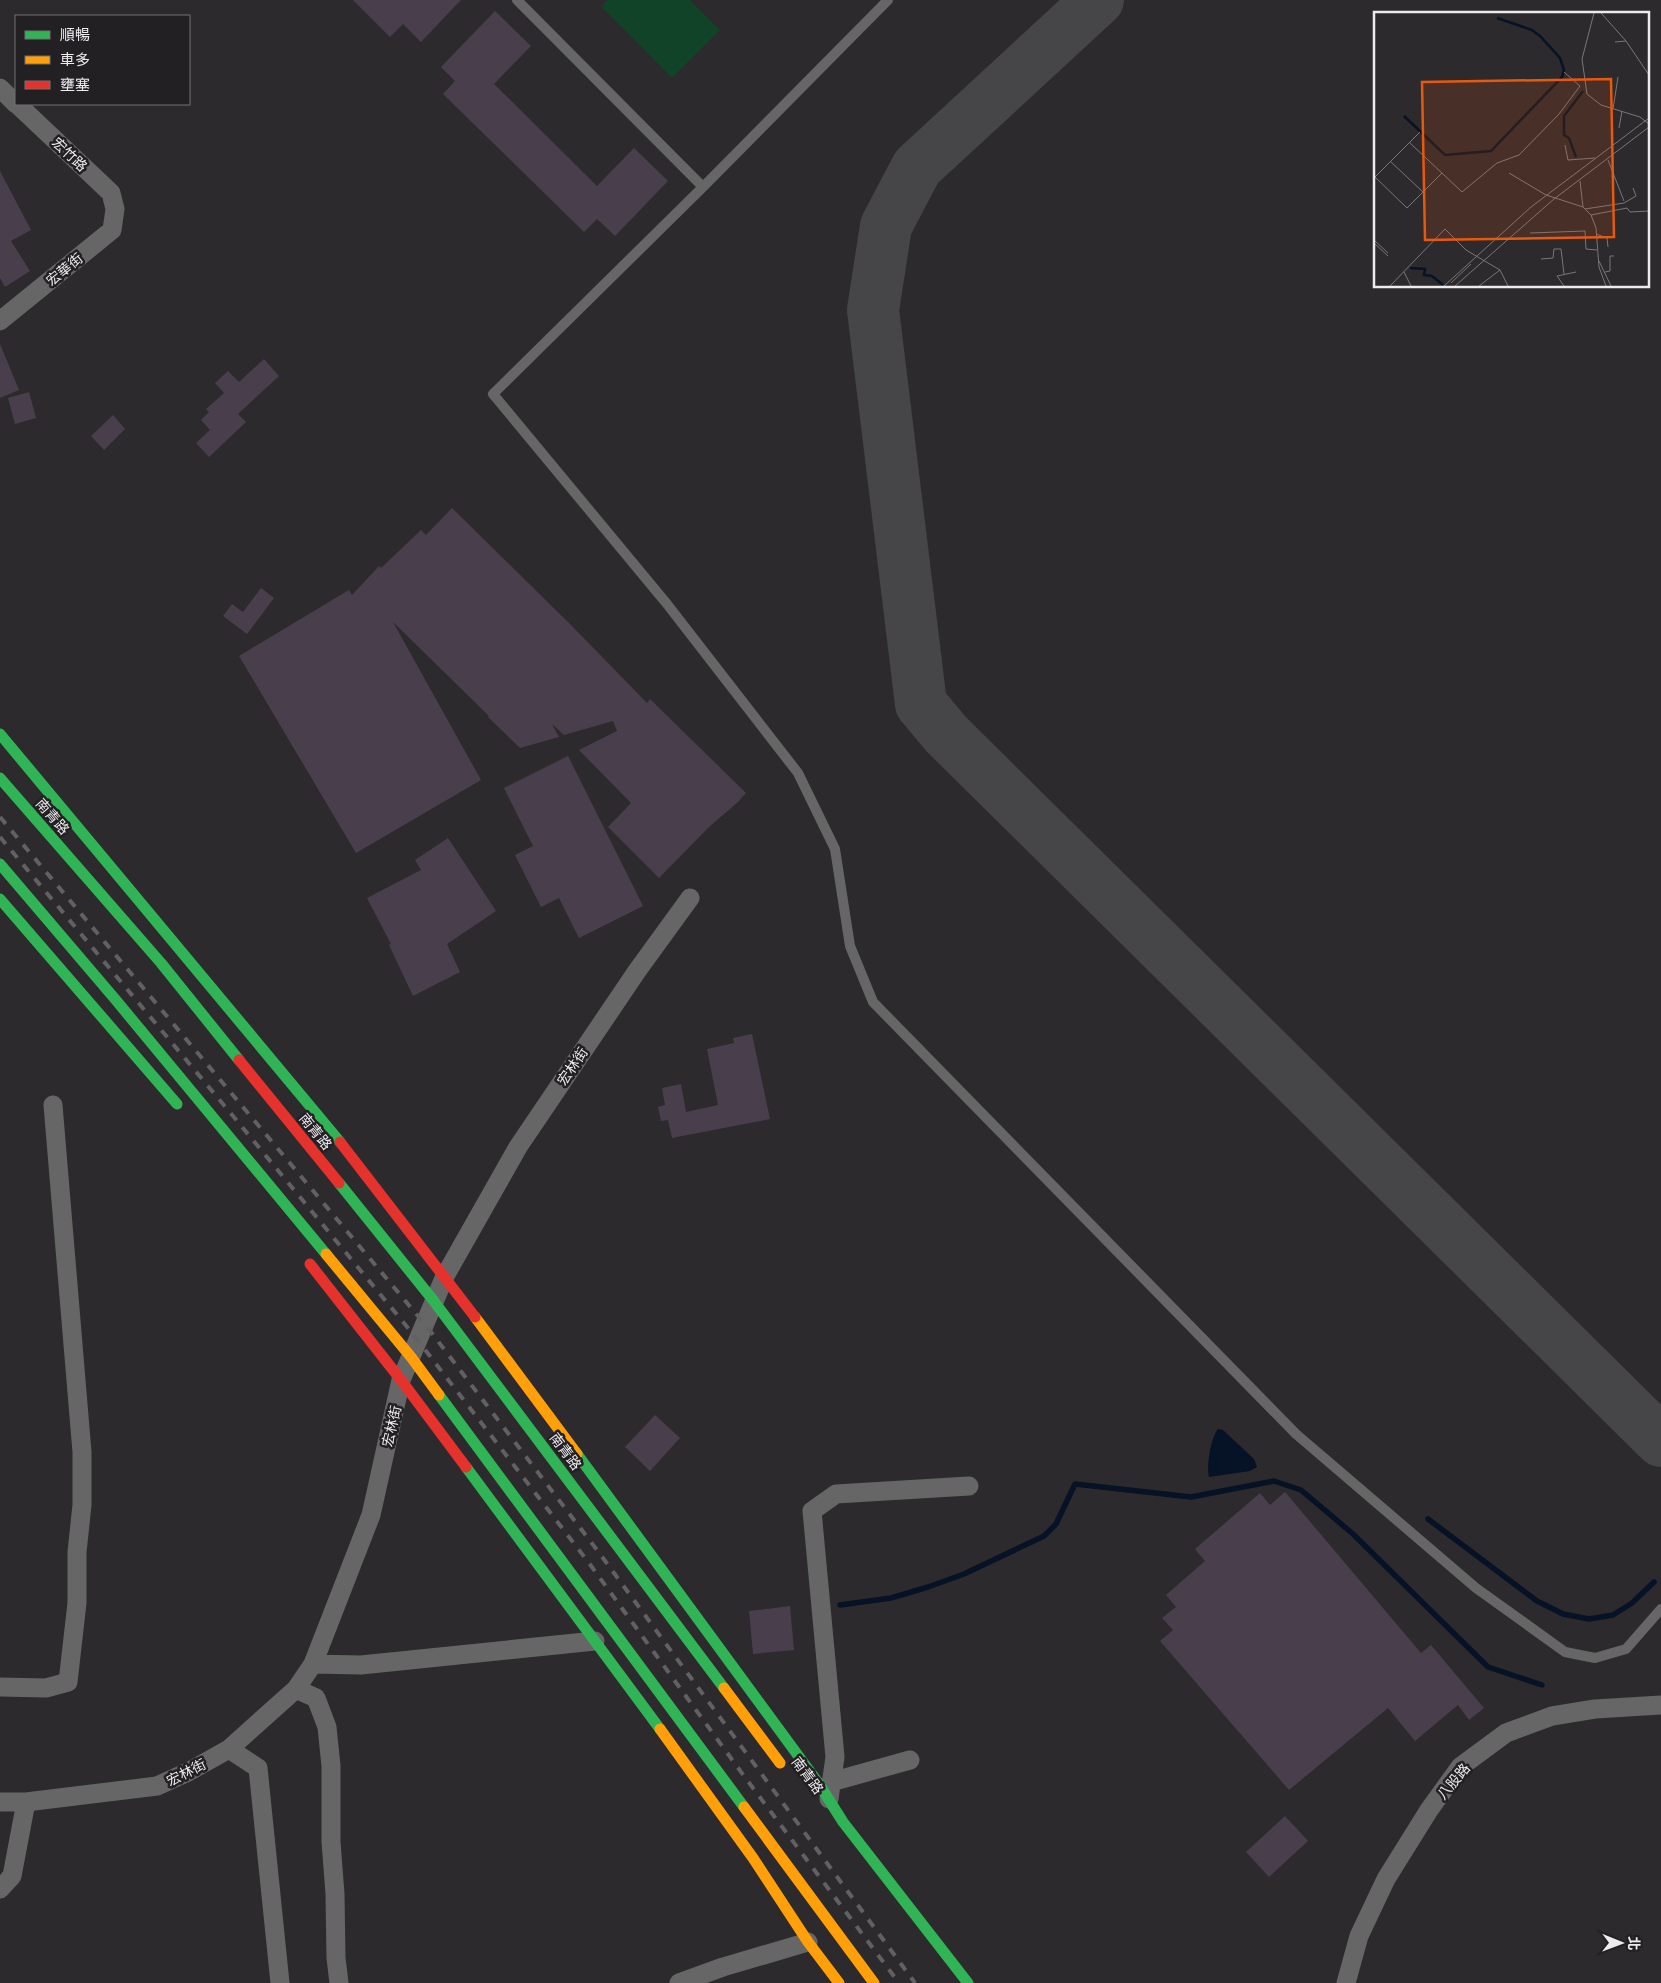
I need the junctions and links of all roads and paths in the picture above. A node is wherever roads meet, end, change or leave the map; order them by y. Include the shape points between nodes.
1 (517, 0) edge
2 (888, 0) edge
3 (0, 88) edge
4 (15, 103) edge
5 (17, 105) edge
6 (703, 187) junction
7 (115, 209) joint
8 (0, 321) edge
9 (0, 734) edge
10 (0, 778) edge
11 (0, 864) edge
12 (0, 898) edge
13 (690, 898) dead end
14 (162, 964) junction
15 (115, 999) junction
16 (53, 1105) dead end
17 (187, 1115) dead end
18 (323, 1120) junction
19 (206, 1128) dead end
20 (304, 1256) dead end
21 (445, 1276) junction
22 (434, 1300) junction
23 (411, 1357) junction
24 (401, 1380) junction
25 (969, 1486) dead end
26 (1661, 1609) edge
27 (595, 1641) junction
28 (313, 1664) junction
29 (0, 1687) edge
30 (296, 1689) junction
31 (1661, 1705) edge
32 (228, 1749) junction
33 (910, 1760) dead end
34 (790, 1776) dead end
35 (830, 1791) junction
36 (0, 1802) edge
37 (26, 1802) junction
38 (886, 1880) junction
39 (0, 1889) edge
40 (772, 1889) junction
41 (809, 1920) dead end
42 (815, 1937) junction
43 (919, 1940) dead end
44 (859, 1963) junction
45 (280, 1983) edge
46 (339, 1983) edge
47 (680, 1983) edge
48 (839, 1983) edge
49 (874, 1983) edge
50 (968, 1983) edge
51 (1346, 1983) edge

1 - 6 lane
2 - 6 lane
3 - 4 street, 宏竹路
5 - 7 street, 宏竹路 via 111,193
6 - 26 lane via 492,394 667,604 798,773 835,849 850,946 873,1002 1296,1434 1476,1588 1565,1652 1594,1658 1626,1649
7 - 8 street, 宏華街 via 112,230
9 - 18 main road
10 - 14 main road, 南青路
11 - 15 main road
12 - 17 main road
13 - 21 street, 宏林街 via 518,1148
14 - 18 main road, 南青路
14 - 22 main road, 南青路
15 - 19 main road
15 - 23 main road
16 - 29 street via 82,1452 74,1638 68,1682 46,1688
18 - 21 main road
20 - 24 main road
21 - 22 street, 宏林街
21 - 35 main road
22 - 23 street, 宏林街
22 - 34 main road, 南青路
23 - 24 street, 宏林街
23 - 44 main road
24 - 27 main road
24 - 28 street, 宏林街 via 371,1514
25 - 35 street via 836,1494 812,1511 835,1756
27 - 28 street via 361,1665
27 - 40 main road via 753,1858
28 - 30 street, 宏林街
30 - 32 street, 宏林街
30 - 46 street via 316,1698 327,1727
31 - 51 street, 八股路 via 1595,1709 1552,1716 1506,1733 1460,1767 1386,1879 1359,1936
32 - 37 street, 宏林街 via 157,1786
32 - 45 street via 258,1768
33 - 35 street
35 - 38 main road via 843,1822
36 - 37 street, 宏林街
37 - 39 street via 12,1876
38 - 43 main road
38 - 50 main road
40 - 41 main road
40 - 42 main road
42 - 44 main road
42 - 47 street
42 - 48 main road
44 - 49 main road

